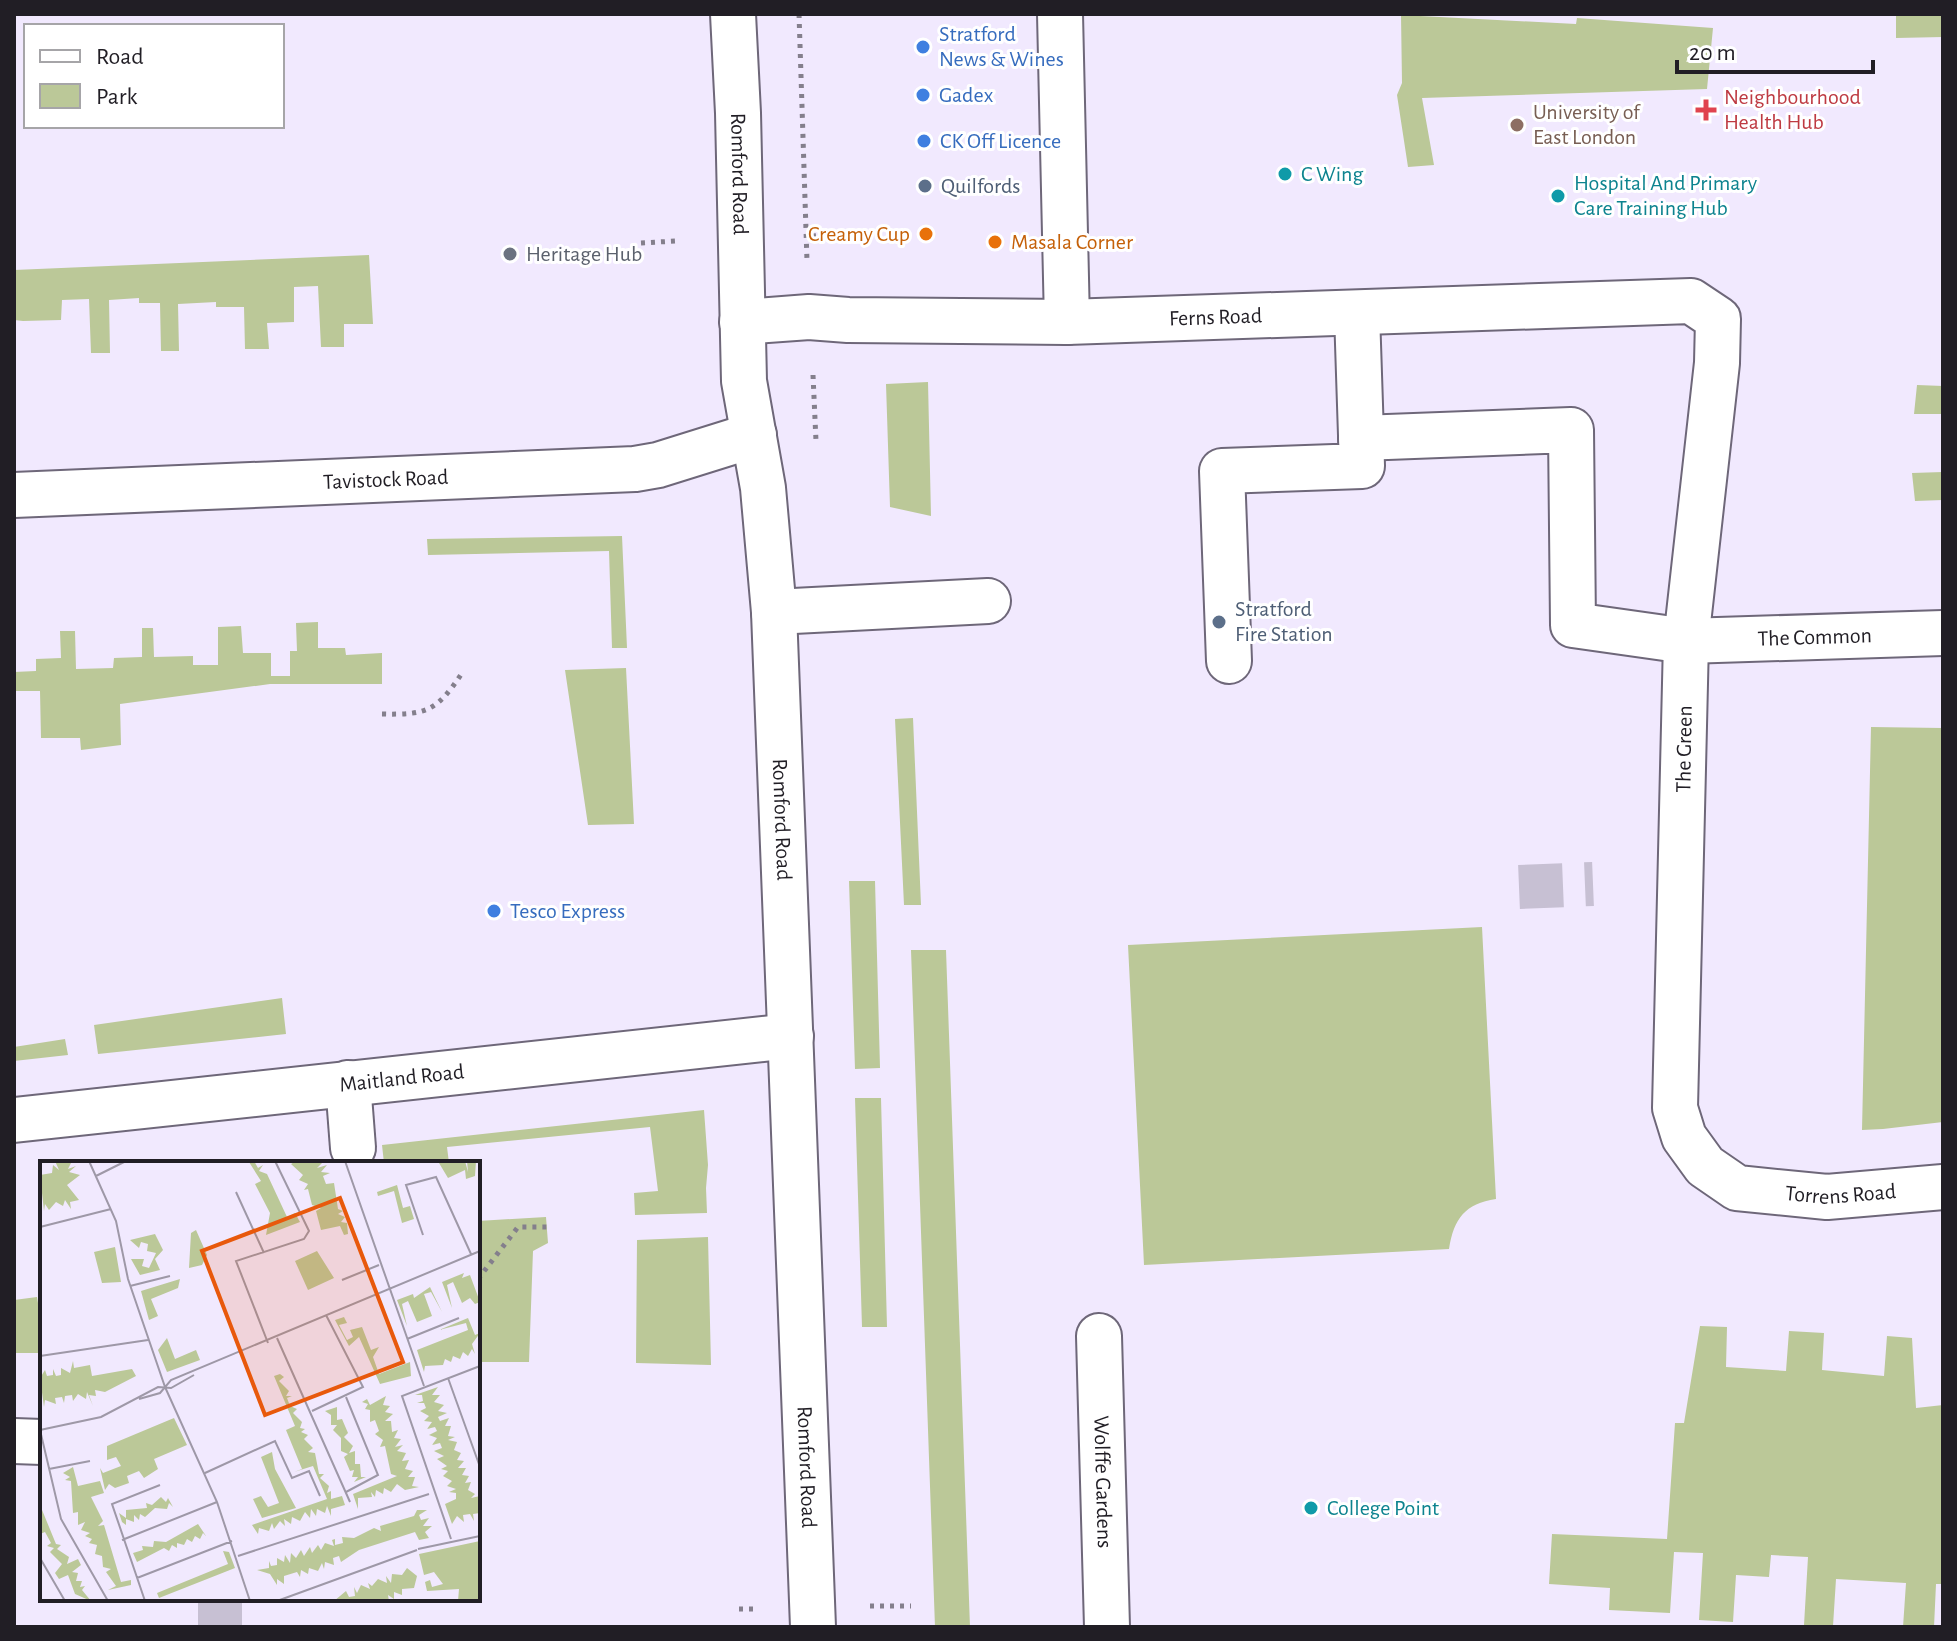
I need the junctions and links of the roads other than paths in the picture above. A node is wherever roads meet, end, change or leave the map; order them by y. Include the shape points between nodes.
1 (733, 14) edge
2 (1060, 14) edge
3 (1691, 301) joint
4 (1357, 313) junction
5 (742, 322) junction
6 (1067, 322) junction
7 (754, 435) junction
8 (1361, 438) junction
9 (14, 495) edge
10 (988, 601) dead end
11 (774, 612) junction
12 (1943, 633) edge
13 (1686, 641) junction
14 (1229, 661) dead end
15 (791, 1036) junction
16 (348, 1083) junction
17 (14, 1120) edge
18 (353, 1148) dead end
19 (1943, 1187) edge
20 (1737, 1188) joint
21 (1099, 1336) dead end
22 (14, 1441) edge
23 (40, 1442) edge
24 (813, 1627) edge
25 (1107, 1627) edge

1 - 5 street, Romford Road
2 - 6 street
3 - 4 street, Ferns Road
3 - 13 street, The Green via 1718,319
4 - 6 street, Ferns Road
4 - 8 street
5 - 6 street, Ferns Road via 809,317
5 - 7 street, Romford Road via 744,381
7 - 9 street, Tavistock Road via 635,469
7 - 11 street, Romford Road
8 - 13 street, The Common via 1571,430 1573,625
8 - 14 street via 1362,466 1222,471
10 - 11 street
11 - 15 street, Romford Road
12 - 13 street, The Common
13 - 20 street, The Green via 1675,1108 1684,1137 1705,1166
15 - 16 street, Maitland Road
15 - 24 street, Romford Road
16 - 17 street, Maitland Road
16 - 18 street
19 - 20 street, Torrens Road via 1827,1197
21 - 25 street, Wolffe Gardens
22 - 23 street

